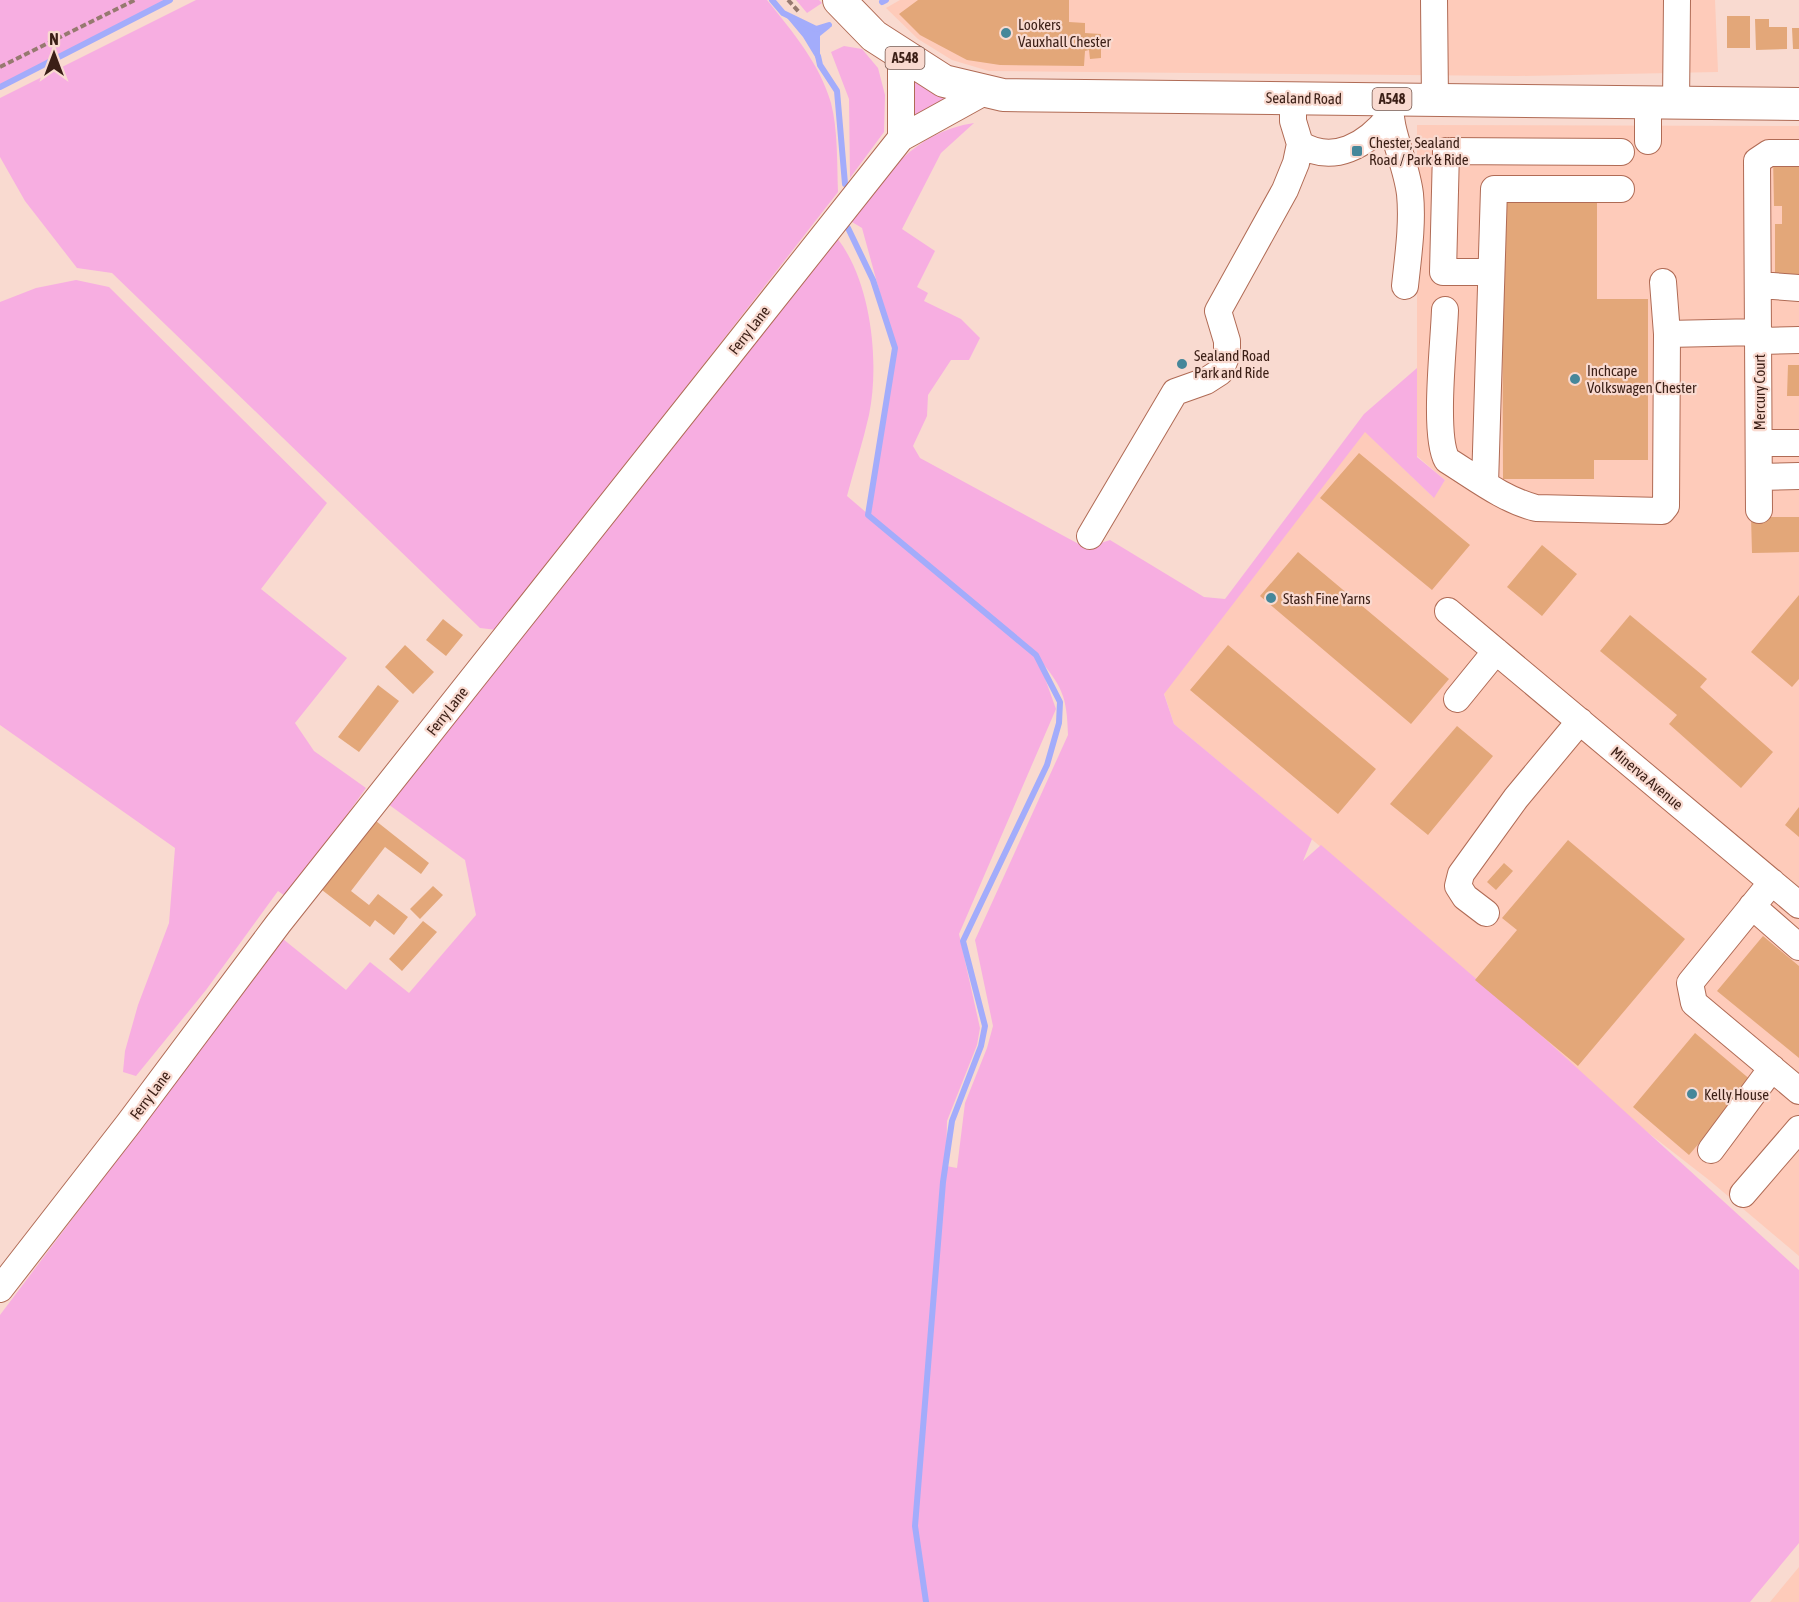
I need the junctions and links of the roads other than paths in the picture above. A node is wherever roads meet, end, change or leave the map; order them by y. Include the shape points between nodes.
1 (839, 0) edge
2 (1434, 0) edge
3 (1677, 0) edge
4 (901, 56) junction
5 (986, 91) junction
6 (1293, 98) junction
7 (1435, 100) junction
8 (1662, 103) junction
9 (1799, 104) edge
10 (1389, 108) junction
11 (901, 138) junction
12 (1648, 141) dead end
13 (1300, 144) junction
14 (1622, 152) dead end
15 (1799, 153) edge
16 (1621, 189) dead end
17 (1491, 272) junction
18 (1663, 282) dead end
19 (1759, 285) junction
20 (1405, 286) dead end
21 (1799, 288) edge
22 (1445, 310) dead end
23 (1667, 334) junction
24 (1760, 336) junction
25 (1799, 340) edge
26 (1799, 443) edge
27 (1759, 444) junction
28 (1760, 477) junction
29 (1799, 477) edge
30 (1485, 484) junction
31 (1760, 510) dead end
32 (1090, 536) dead end
33 (1448, 611) dead end
34 (1496, 651) junction
35 (1457, 699) dead end
36 (1580, 721) junction
37 (1772, 882) junction
38 (1799, 905) edge
39 (1752, 906) junction
40 (1486, 913) dead end
41 (1799, 947) edge
42 (1772, 1068) junction
43 (1799, 1091) edge
44 (1799, 1129) edge
45 (1711, 1150) dead end
46 (1743, 1194) dead end
47 (0, 1289) edge

1 - 4 main road, Sealand Road / A548 via 874,36
2 - 7 street
3 - 8 street
4 - 5 main road, Sealand Road / A548 via 944,81
4 - 11 street
5 - 6 main road, Sealand Road / A548 via 1003,95
5 - 11 street, Ferry Lane
6 - 10 main road, Sealand Road / A548
6 - 13 street via 1293,121
7 - 8 main road, Sealand Road / A548
7 - 10 main road, Sealand Road / A548
8 - 9 main road, Sealand Road / A548
8 - 12 street
10 - 13 street via 1377,133 1341,152 1313,152
10 - 20 street via 1410,194
11 - 47 street, Ferry Lane via 278,924
13 - 32 street via 1284,190 1218,311 1227,340 1220,372 1175,392
14 - 17 street via 1446,151 1443,273
15 - 19 street, Mercury Court via 1769,153 1757,161
16 - 17 street via 1494,189
17 - 30 street
18 - 23 street
19 - 21 street
19 - 24 street, Mercury Court
22 - 30 street via 1443,453 1447,460
23 - 24 street
23 - 30 street via 1664,510 1536,508
24 - 25 street, Mercury Court
24 - 27 street, Mercury Court
26 - 27 street, Mercury Court
27 - 28 street, Mercury Court
28 - 29 street
28 - 31 street, Mercury Court
33 - 34 street, Minerva Avenue
34 - 35 street
34 - 36 street, Minerva Avenue
36 - 37 street, Minerva Avenue
36 - 40 street via 1516,798 1461,874 1458,886 1465,897
37 - 38 street, Minerva Avenue
37 - 39 street
39 - 41 street
39 - 42 street via 1690,983 1694,1003
42 - 43 street
42 - 45 street
44 - 46 street

